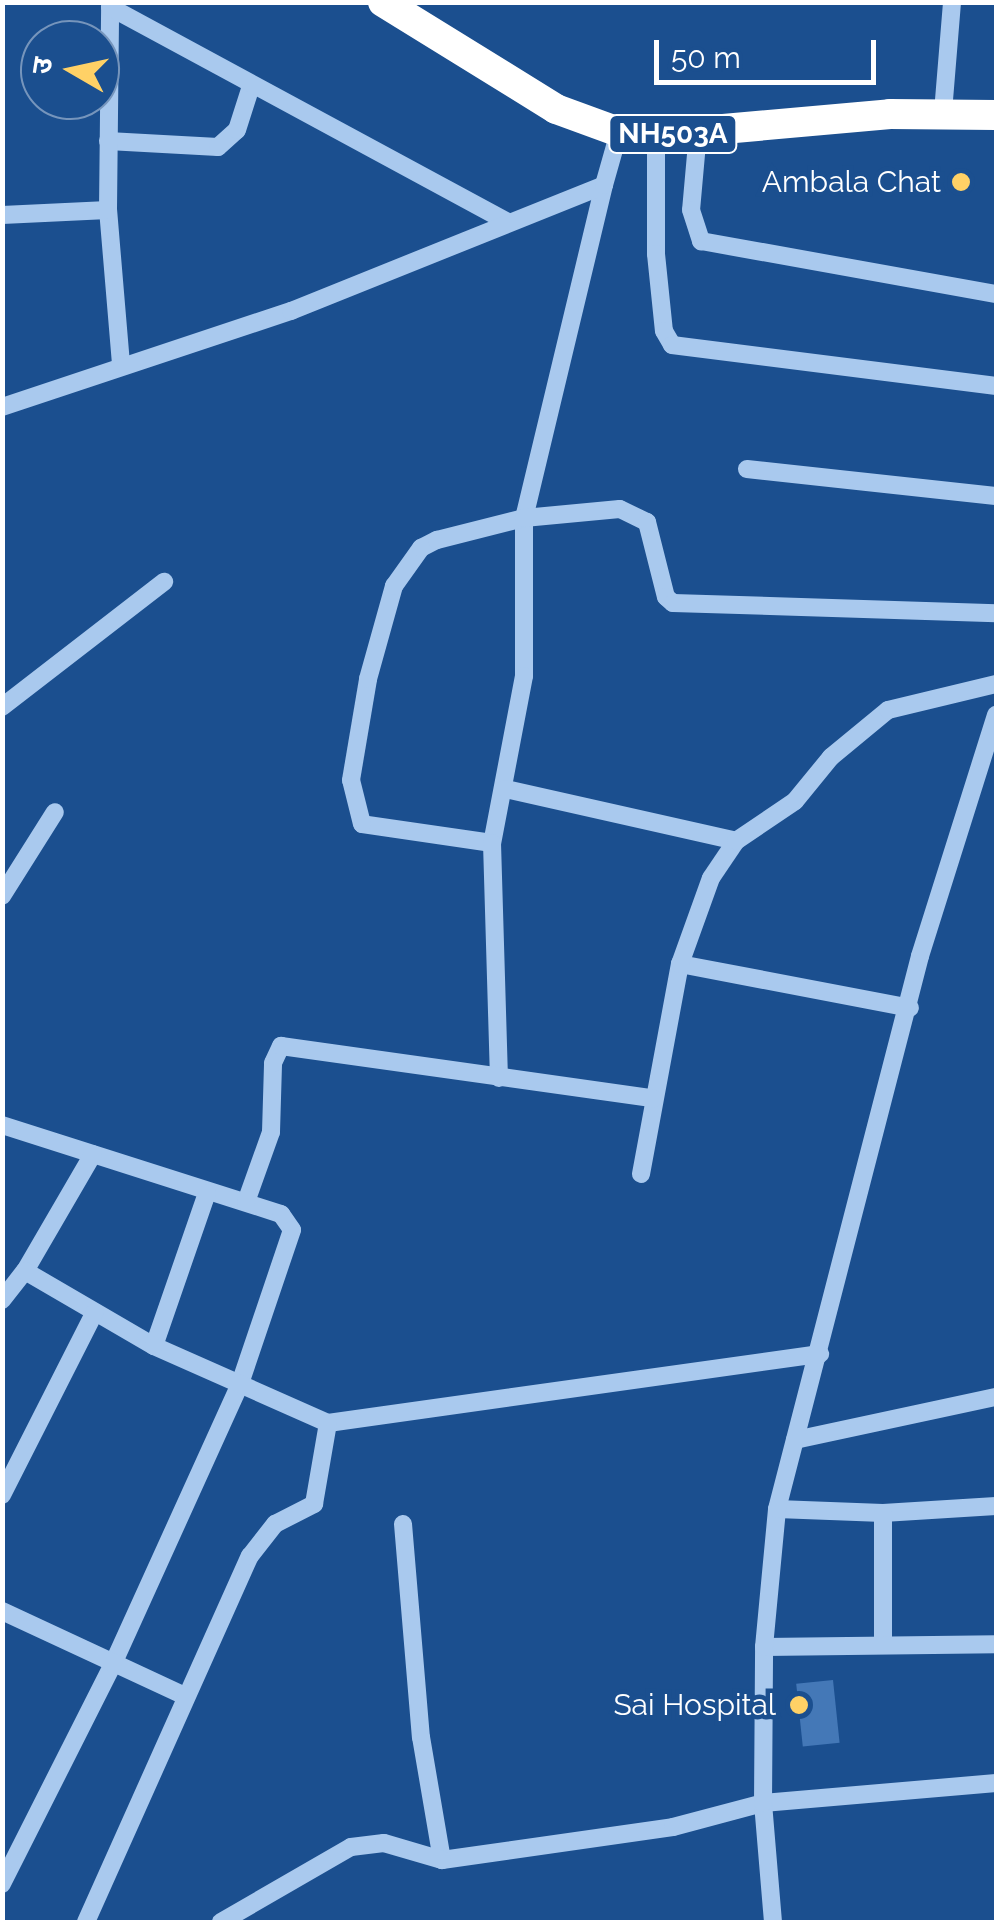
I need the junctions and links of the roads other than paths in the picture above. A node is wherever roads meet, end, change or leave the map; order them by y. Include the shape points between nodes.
1 (952, 2) edge
2 (106, 5) edge
3 (398, 7) edge
4 (251, 86) junction
5 (943, 112) junction
6 (996, 115) edge
7 (618, 132) junction
8 (698, 132) junction
9 (656, 135) junction
10 (108, 140) junction
11 (604, 185) junction
12 (108, 210) junction
13 (2, 215) edge
14 (506, 221) junction
15 (996, 294) edge
16 (121, 364) junction
17 (996, 386) edge
18 (2, 408) edge
19 (747, 470) dead end
20 (996, 496) edge
21 (524, 518) junction
22 (164, 582) dead end
23 (996, 613) edge
24 (996, 684) edge
25 (2, 707) edge
26 (996, 715) edge
27 (506, 788) junction
28 (55, 812) dead end
29 (736, 841) junction
30 (492, 843) junction
31 (2, 896) edge
32 (680, 964) junction
33 (910, 1008) junction
34 (499, 1078) junction
35 (653, 1098) junction
36 (2, 1125) edge
37 (93, 1154) junction
38 (641, 1174) dead end
39 (207, 1193) junction
40 (246, 1202) junction
41 (26, 1271) junction
42 (2, 1300) edge
43 (95, 1312) junction
44 (154, 1346) junction
45 (820, 1354) junction
46 (240, 1384) junction
47 (996, 1397) edge
48 (328, 1423) junction
49 (795, 1440) junction
50 (2, 1495) edge
51 (996, 1506) edge
52 (777, 1509) junction
53 (883, 1513) junction
54 (403, 1524) dead end
55 (2, 1611) edge
56 (996, 1644) edge
57 (883, 1645) junction
58 (764, 1647) junction
59 (114, 1662) junction
60 (185, 1696) junction
61 (996, 1782) edge
62 (762, 1803) junction
63 (442, 1860) junction
64 (2, 1884) edge
65 (86, 1922) edge
66 (221, 1922) edge
67 (772, 1922) edge

1 - 5 street
2 - 4 street
2 - 10 street
3 - 7 highway, NH503A via 556,109
4 - 10 street via 237,130 218,147
4 - 14 street
5 - 6 highway, NH503A
5 - 8 highway, NH503A
7 - 9 highway, NH503A
7 - 11 street
8 - 9 highway, NH503A
8 - 15 street via 691,210 700,241
9 - 17 street via 656,254 664,331 672,345
10 - 12 street
11 - 14 street
11 - 21 street
12 - 13 street
12 - 16 street
14 - 16 street via 291,311
16 - 18 street
19 - 20 street
21 - 23 street via 620,509 638,514 652,533 666,598 673,603
21 - 27 street via 524,676
21 - 30 street via 437,540 405,567 368,679 351,780 355,815 375,831
22 - 25 street
24 - 29 street via 888,710 830,757 795,801
26 - 33 street
27 - 29 street
27 - 30 street
28 - 31 street
29 - 32 street via 710,878
30 - 34 street
32 - 33 street
32 - 35 street
33 - 45 street
34 - 35 street
34 - 40 street via 281,1046 272,1063 271,1132
35 - 38 street
36 - 37 street
37 - 39 street
37 - 41 street
39 - 40 street
39 - 44 street
40 - 46 street via 288,1218 292,1230
41 - 42 street
41 - 43 street
43 - 44 street
43 - 50 street
44 - 46 street
45 - 48 street
45 - 49 street
46 - 48 street
46 - 59 street
47 - 49 street
48 - 60 street via 314,1504 260,1540
49 - 52 street
51 - 53 street
52 - 53 street
52 - 58 street
53 - 57 street
54 - 63 street via 420,1737
55 - 59 street
56 - 57 street
57 - 58 street
58 - 62 street
59 - 60 street
59 - 64 street
60 - 65 street
61 - 62 street
62 - 63 street via 672,1827
62 - 67 street
63 - 66 street via 384,1843 352,1847

